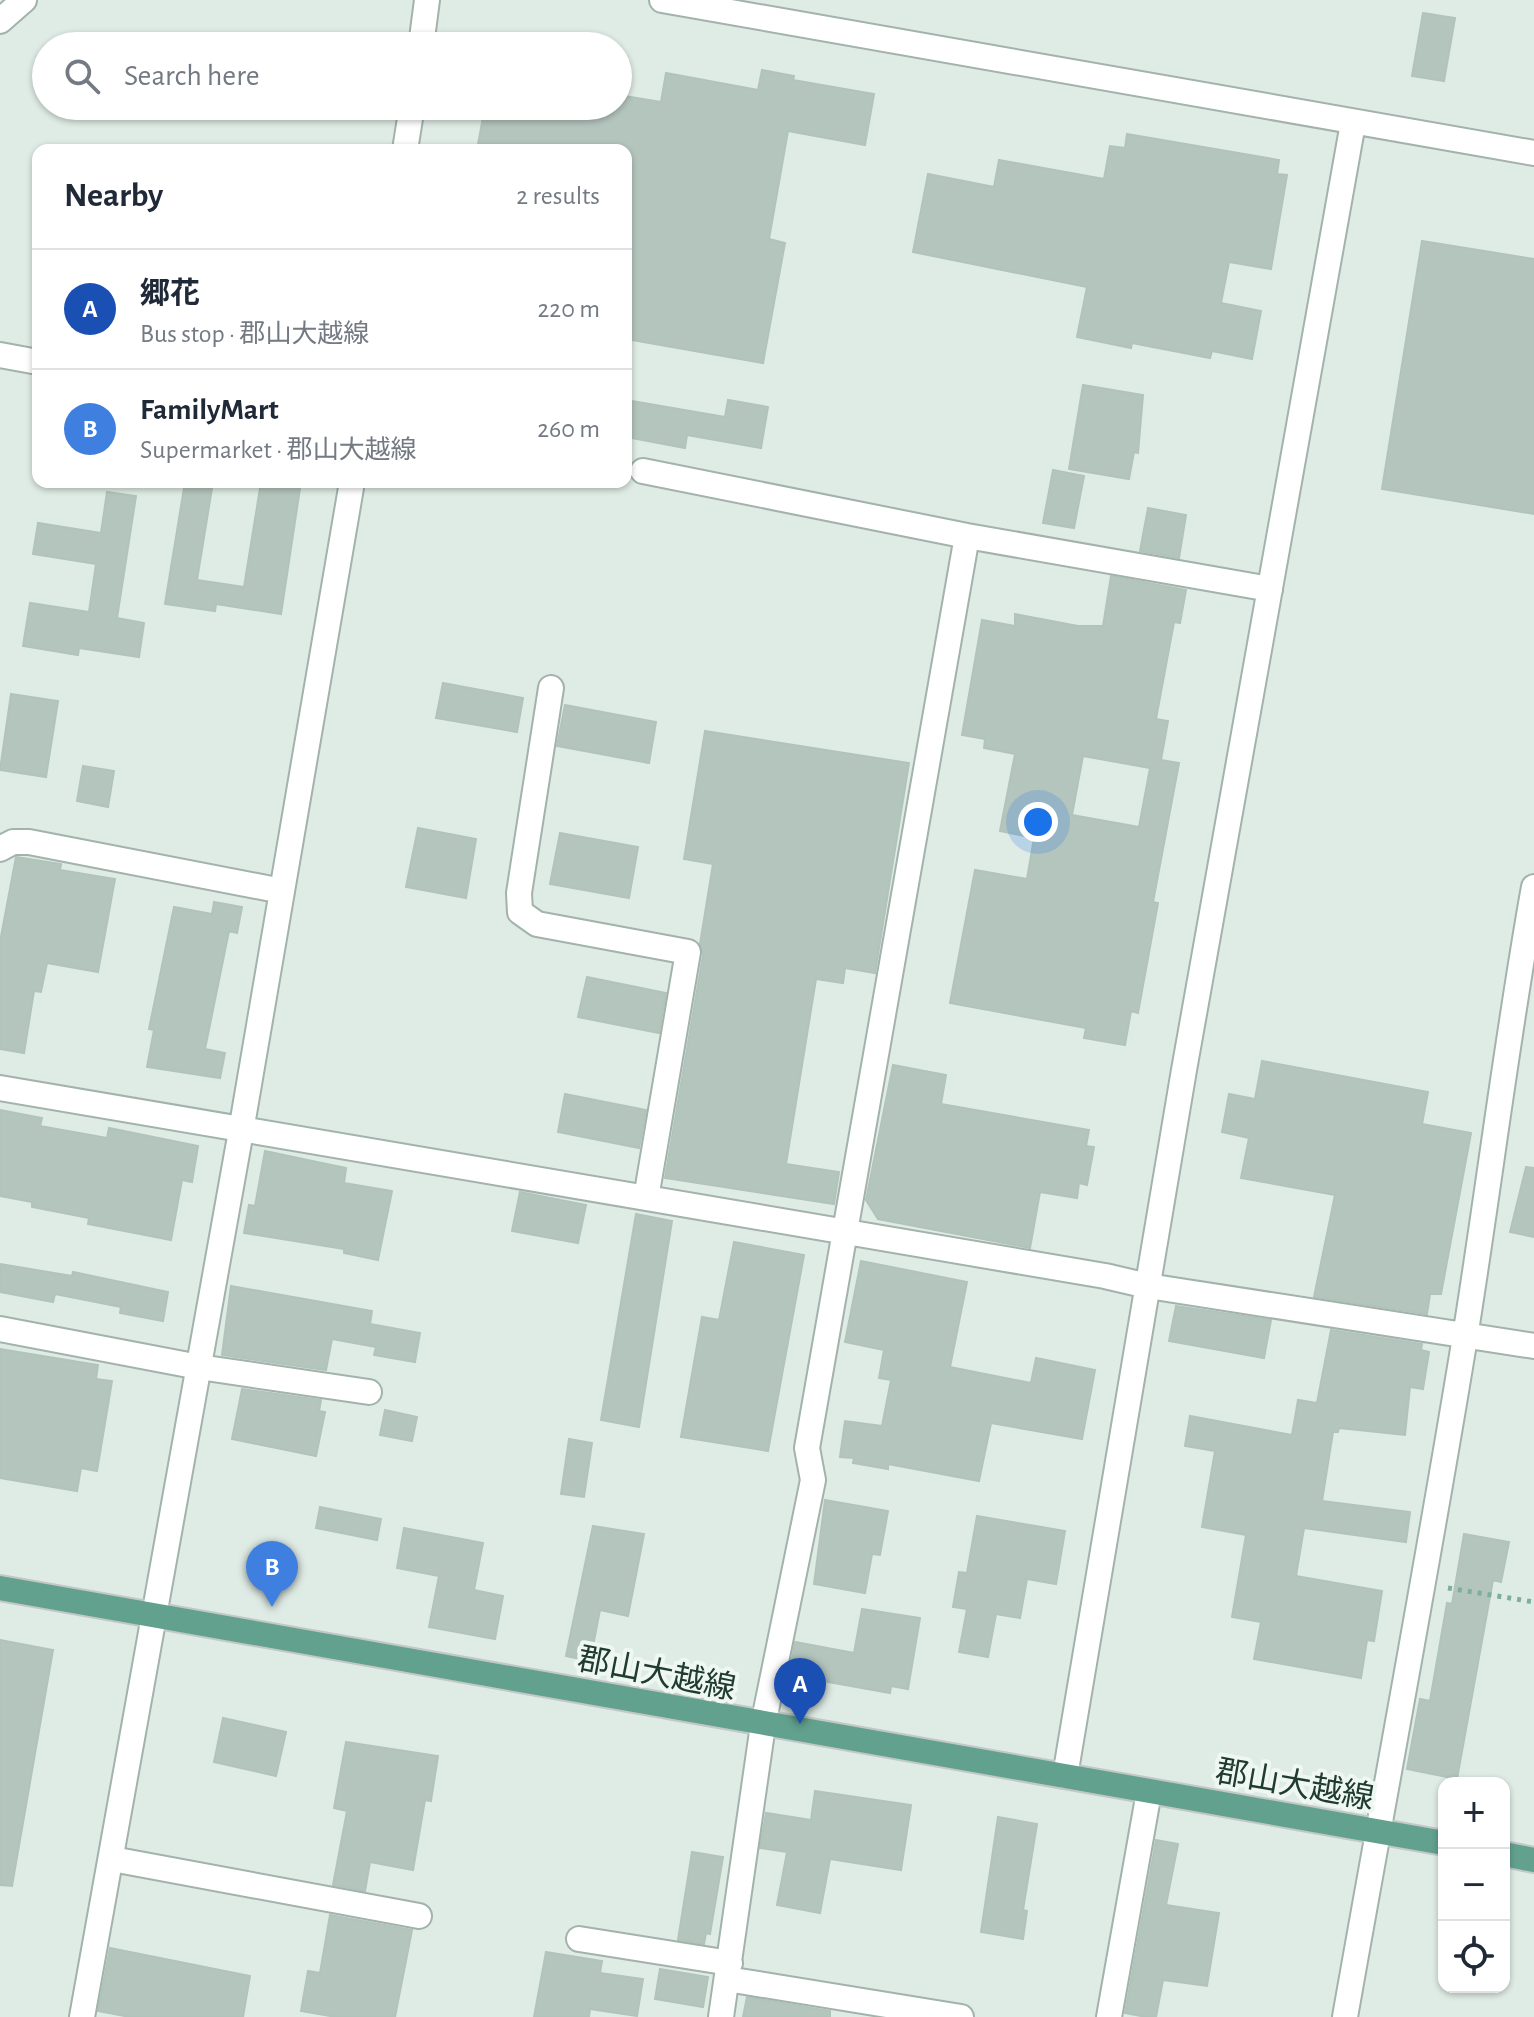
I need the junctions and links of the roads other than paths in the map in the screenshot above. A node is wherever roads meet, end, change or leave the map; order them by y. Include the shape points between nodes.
1 (24, 0) edge
2 (427, 0) edge
3 (662, 0) edge
4 (0, 21) edge
5 (423, 32) edge
6 (410, 120) edge
7 (1353, 123) junction
8 (406, 144) edge
9 (1534, 153) edge
10 (0, 355) edge
11 (32, 361) edge
12 (643, 471) dead end
13 (351, 488) edge
14 (967, 536) junction
15 (1270, 589) junction
16 (551, 688) dead end
17 (0, 847) edge
18 (1534, 887) edge
19 (282, 891) junction
20 (0, 1088) edge
21 (241, 1131) junction
22 (646, 1198) junction
23 (847, 1232) junction
24 (1148, 1286) junction
25 (0, 1329) edge
26 (1465, 1334) junction
27 (1534, 1346) edge
28 (199, 1367) junction
29 (369, 1392) dead end
30 (0, 1588) edge
31 (154, 1615) junction
32 (763, 1725) junction
33 (1065, 1776) junction
34 (1149, 1792) junction
35 (1378, 1831) junction
36 (1438, 1842) edge
37 (1510, 1855) edge
38 (112, 1859) junction
39 (1534, 1860) edge
40 (419, 1916) dead end
41 (579, 1939) dead end
42 (729, 1971) junction
43 (82, 2017) edge
44 (721, 2017) edge
45 (961, 2017) edge
46 (1109, 2017) edge
47 (1345, 2017) edge

1 - 4 street
2 - 5 street
3 - 7 street
6 - 8 street
7 - 9 street
7 - 15 street
10 - 11 street
12 - 14 street
13 - 19 street
14 - 15 street
14 - 23 street
15 - 24 street
16 - 22 street via 520,912 537,924 688,952
17 - 19 street via 29,842
18 - 26 street
19 - 21 street
20 - 21 street
21 - 22 street
21 - 28 street
22 - 23 street
23 - 24 street
23 - 32 street via 807,1448 813,1480
24 - 26 street
24 - 33 street
25 - 28 street
26 - 27 street
26 - 35 street
28 - 29 street
28 - 31 street
30 - 31 main road, 郡山大越線
31 - 32 main road, 郡山大越線
31 - 38 street
32 - 33 main road, 郡山大越線
32 - 42 street
33 - 34 main road, 郡山大越線
34 - 35 main road, 郡山大越線
34 - 46 street
35 - 36 main road, 郡山大越線
35 - 47 street
37 - 39 main road
38 - 40 street
38 - 43 street
41 - 42 street
42 - 44 street
42 - 45 street

